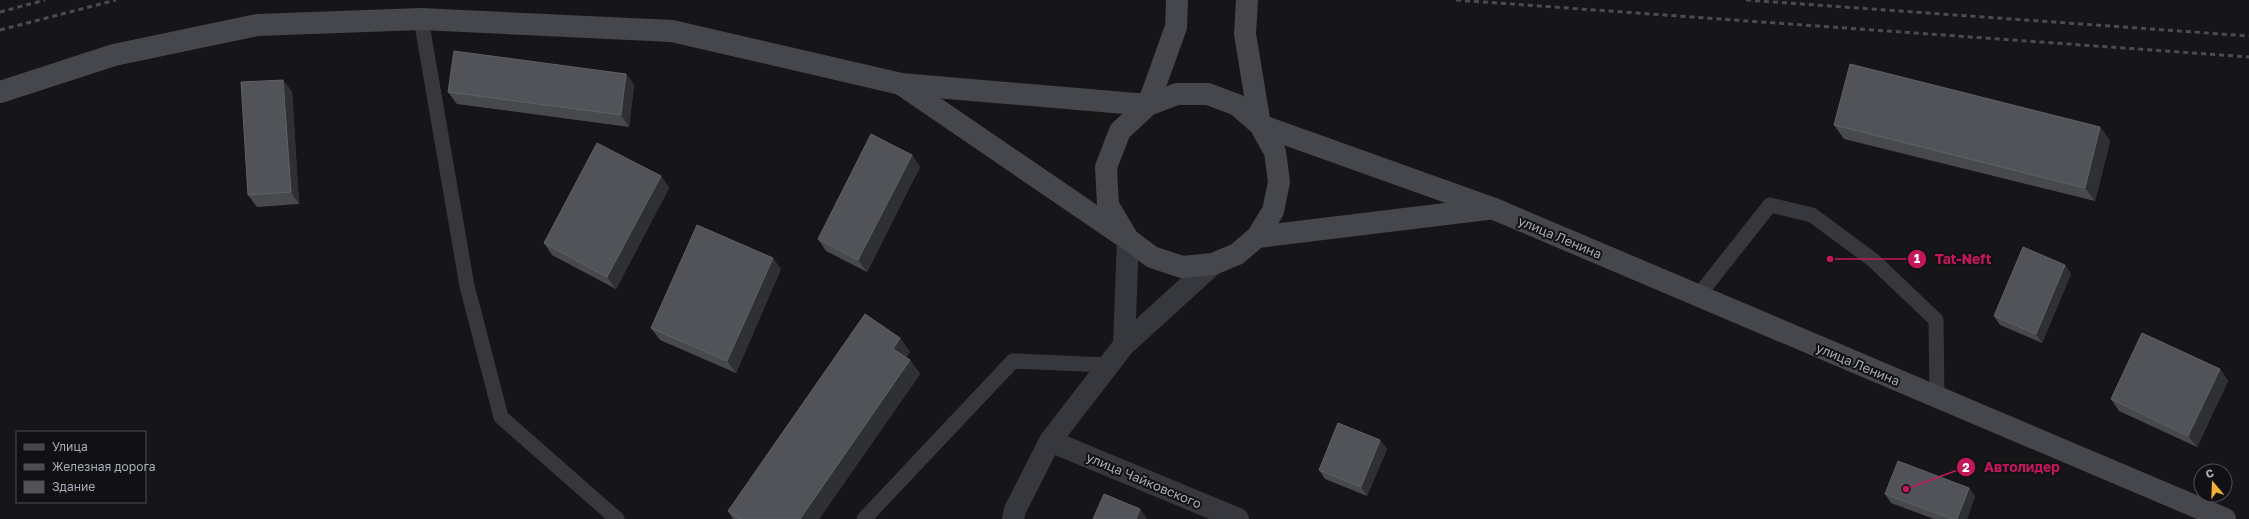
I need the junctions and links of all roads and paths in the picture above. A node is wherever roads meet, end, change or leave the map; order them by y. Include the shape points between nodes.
1 (1177, 0) edge
2 (1247, 0) edge
3 (421, 18) junction
4 (901, 84) junction
5 (0, 92) edge
6 (1148, 105) junction
7 (1260, 125) junction
8 (1492, 208) junction
9 (1257, 237) junction
10 (1128, 239) junction
11 (1213, 264) junction
12 (1698, 296) junction
13 (1124, 346) junction
14 (1108, 365) junction
15 (1937, 397) junction
16 (1050, 441) junction
17 (617, 519) edge
18 (864, 519) edge
19 (1013, 519) edge
20 (1238, 519) edge
21 (2225, 519) edge

1 - 6 main road via 1176,27
2 - 7 main road via 1245,34
3 - 4 main road via 672,31
3 - 5 main road via 257,25 114,55
3 - 17 lane via 467,286 501,417
4 - 6 main road
4 - 10 main road
6 - 7 main road via 1177,94 1208,94 1237,105
6 - 10 main road via 1120,130 1106,166 1108,205
7 - 8 main road, улица Ленина
7 - 9 main road via 1275,152 1279,182 1273,211
8 - 9 main road
8 - 12 main road, улица Ленина
9 - 11 main road via 1237,254
10 - 11 main road via 1152,258 1182,267
10 - 13 street
11 - 13 street
12 - 15 main road, улица Ленина
12 - 15 lane via 1770,206 1812,215 1874,260 1936,320
13 - 14 street
14 - 16 street
14 - 18 lane via 1013,361
15 - 21 main road, улица Ленина
16 - 19 street via 1015,510
16 - 20 street, улица Чайковского

